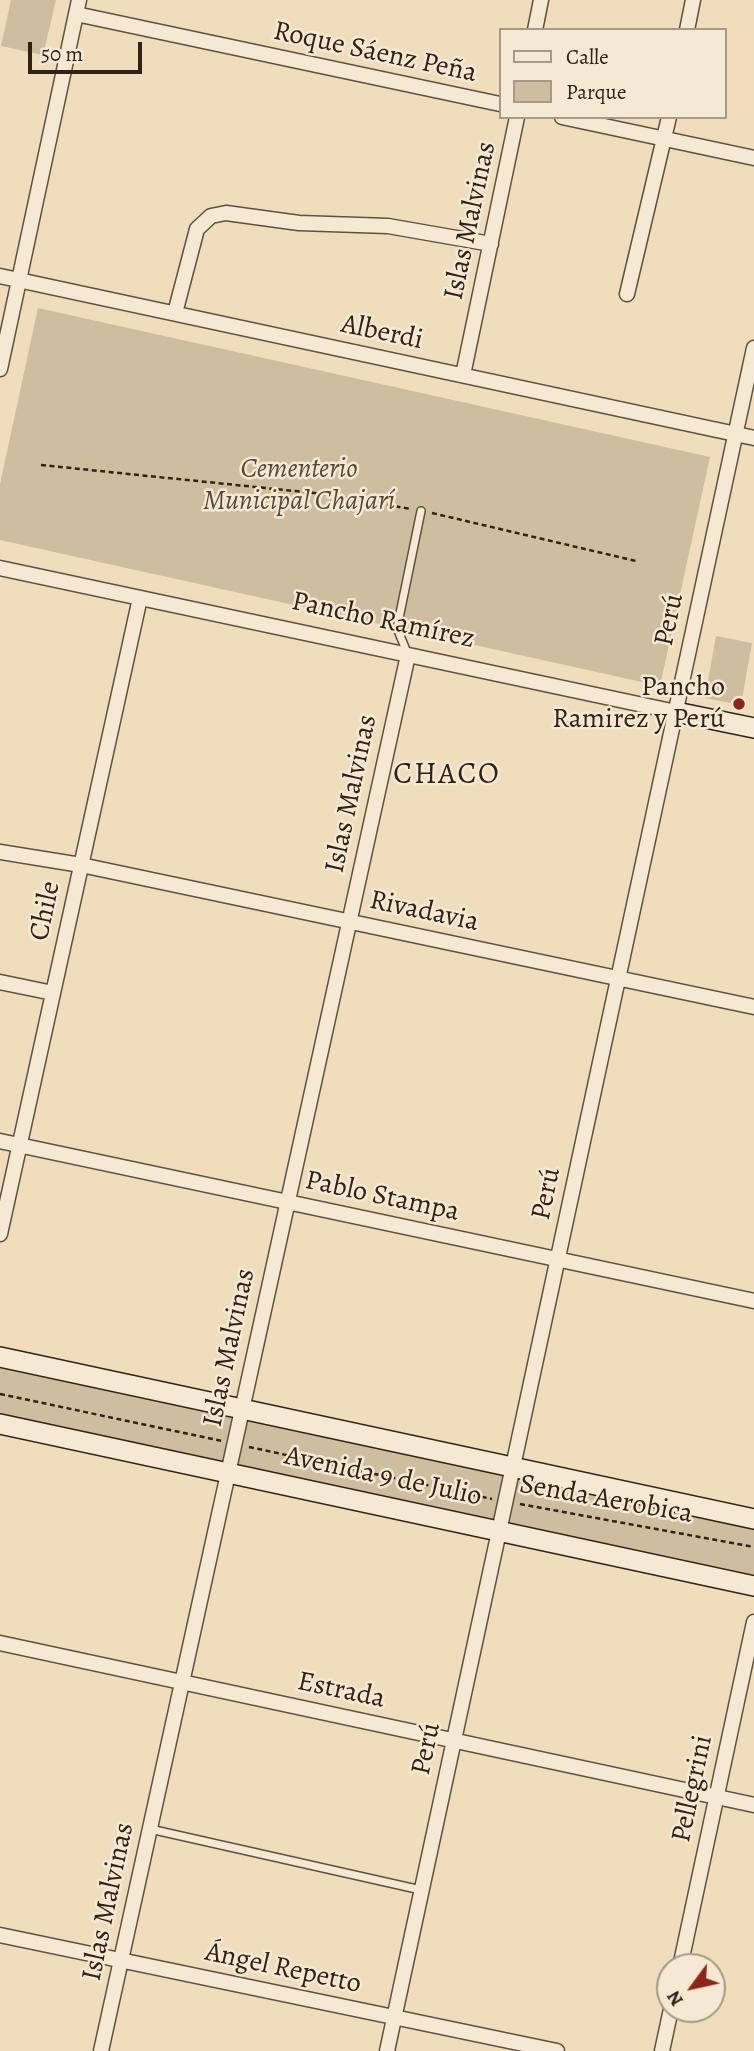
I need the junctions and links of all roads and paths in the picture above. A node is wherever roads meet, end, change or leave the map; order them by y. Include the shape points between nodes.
1 (541, 0) edge
2 (694, 0) edge
3 (77, 7) edge
4 (535, 28) edge
5 (687, 28) edge
6 (498, 104) edge
7 (517, 119) edge
8 (571, 119) edge
9 (669, 119) edge
10 (664, 139) junction
11 (754, 158) edge
12 (491, 244) junction
13 (0, 276) edge
14 (20, 281) junction
15 (627, 293) dead end
16 (175, 313) junction
17 (754, 348) edge
18 (0, 369) edge
19 (463, 375) junction
20 (736, 434) junction
21 (754, 438) edge
22 (41, 465) dead end
23 (421, 511) junction
24 (636, 561) dead end
25 (0, 568) edge
26 (140, 598) junction
27 (408, 655) junction
28 (676, 712) junction
29 (754, 729) edge
30 (0, 852) edge
31 (81, 865) junction
32 (349, 922) junction
33 (618, 978) junction
34 (0, 982) edge
35 (53, 993) junction
36 (754, 1007) edge
37 (0, 1141) edge
38 (20, 1145) junction
39 (287, 1202) junction
40 (0, 1234) edge
41 (558, 1259) junction
42 (754, 1301) edge
43 (0, 1357) edge
44 (0, 1394) edge
45 (242, 1409) junction
46 (0, 1424) edge
47 (234, 1444) junction
48 (513, 1467) junction
49 (228, 1473) junction
50 (506, 1502) junction
51 (754, 1519) edge
52 (499, 1531) junction
53 (754, 1547) edge
54 (754, 1586) edge
55 (754, 1622) edge
56 (0, 1643) edge
57 (182, 1682) junction
58 (454, 1740) junction
59 (717, 1797) junction
60 (754, 1805) edge
61 (150, 1829) junction
62 (422, 1890) junction
63 (0, 1935) edge
64 (683, 1953) edge
65 (121, 1960) junction
66 (395, 2017) junction
67 (668, 2023) edge
68 (101, 2051) edge
69 (387, 2051) edge
70 (557, 2051) edge
71 (663, 2051) edge

1 - 4 street
2 - 5 street
3 - 6 street, Roque Sáenz Peña
3 - 14 street
7 - 12 street, Islas Malvinas
8 - 10 street
9 - 10 street
10 - 11 street
10 - 15 street
12 - 16 street via 388,226 299,223 226,213 211,216 197,229
12 - 19 street, Islas Malvinas
13 - 14 street, Alberdi
14 - 16 street, Alberdi
14 - 18 street
16 - 19 street, Alberdi
17 - 20 street, Perú
19 - 20 street, Alberdi
20 - 21 street, Alberdi
20 - 28 street, Perú
22 - 23 path via 324,494
23 - 24 path
23 - 27 lane via 397,628
25 - 26 street, Pancho Ramírez
26 - 27 street, Pancho Ramírez
26 - 31 street, Chile
27 - 28 street, Pancho Ramírez
27 - 32 street, Islas Malvinas
28 - 29 main road, Pancho Ramírez
28 - 33 street, Perú
30 - 31 street, Rivadavia
31 - 32 street, Rivadavia
31 - 35 street, Chile
32 - 33 street, Rivadavia
32 - 39 street, Islas Malvinas
33 - 36 street, Rivadavia
33 - 41 street, Perú
34 - 35 street
35 - 38 street, Chile
37 - 38 street, Pablo Stampa
38 - 39 street, Pablo Stampa
38 - 40 street, Chile
39 - 41 street, Pablo Stampa
39 - 45 street, Islas Malvinas
41 - 42 street, Pablo Stampa
41 - 48 street, Perú
43 - 45 main road, Avenida 9 de Julio
44 - 47 path, Senda Aerobica
45 - 47 street, Islas Malvinas
45 - 48 main road, Avenida 9 de Julio
46 - 49 main road, Avenida 9 de Julio
47 - 49 street, Islas Malvinas
47 - 50 path, Senda Aerobica
48 - 50 street, Perú
48 - 51 main road, Avenida 9 de Julio
49 - 52 main road, Avenida 9 de Julio
49 - 57 street, Islas Malvinas
50 - 52 street, Perú
50 - 53 path, Senda Aerobica
52 - 54 main road, Avenida 9 de Julio
52 - 58 street, Perú
55 - 59 street, Pellegrini
56 - 57 street, Estrada
57 - 58 street, Estrada
57 - 61 street, Islas Malvinas
58 - 59 street, Estrada
58 - 62 street, Perú
59 - 60 street, Estrada
59 - 64 street, Pellegrini
61 - 62 lane
61 - 65 street, Islas Malvinas
62 - 66 street, Perú
63 - 65 street, Ángel Repetto
65 - 66 street, Ángel Repetto
65 - 68 street, Islas Malvinas
66 - 69 street, Perú
66 - 70 street, Ángel Repetto
67 - 71 street

